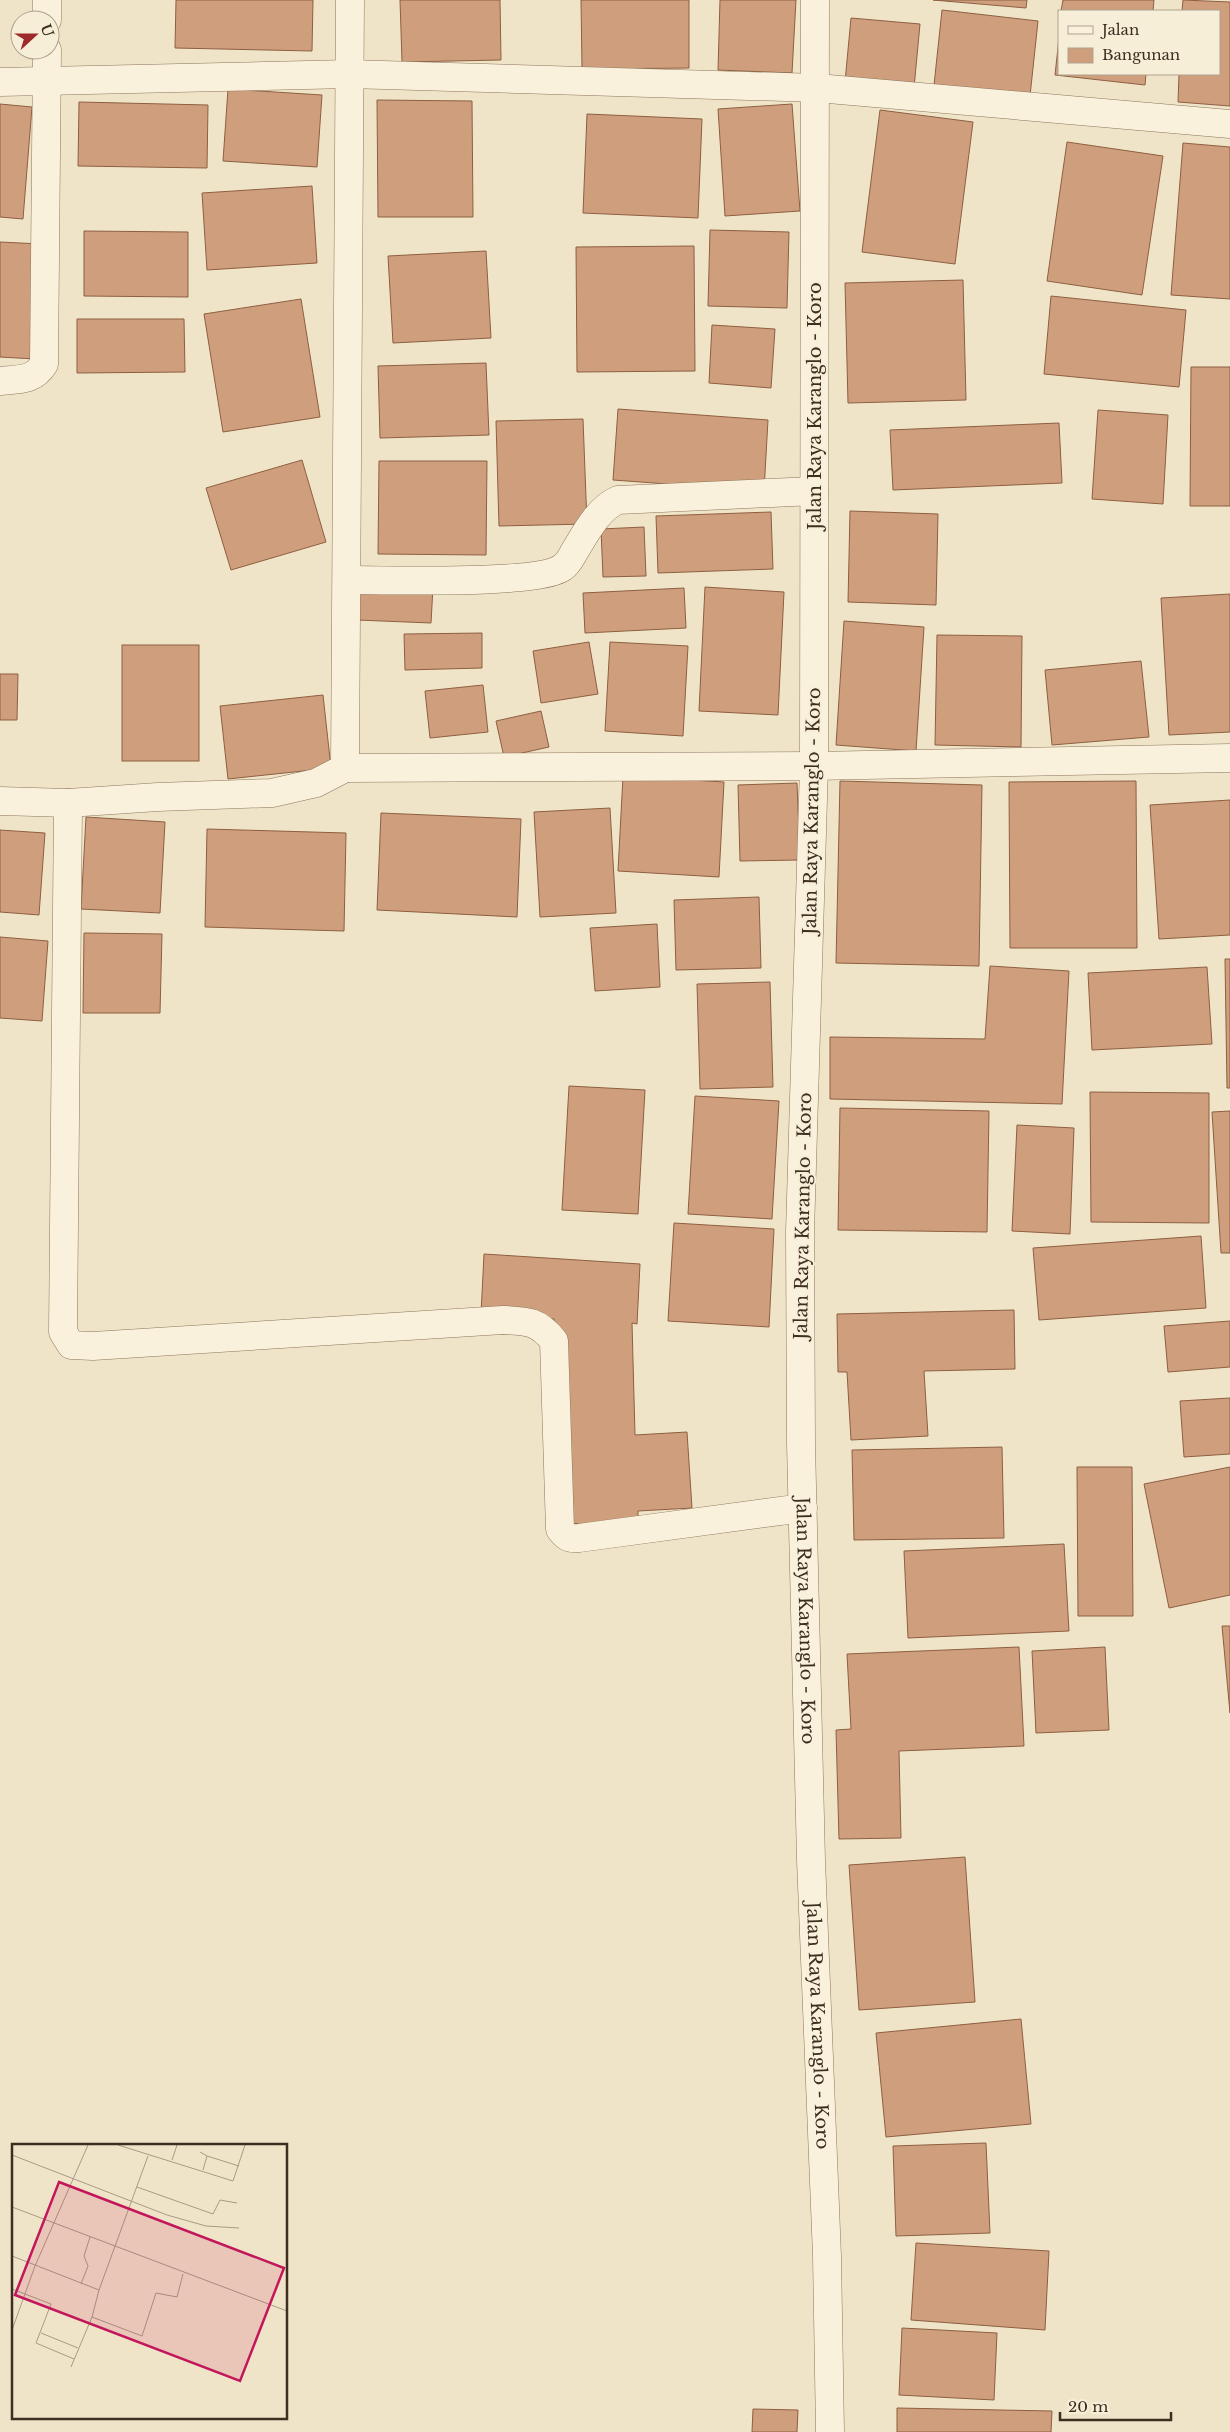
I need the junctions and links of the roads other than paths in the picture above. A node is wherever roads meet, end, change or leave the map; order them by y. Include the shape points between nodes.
1 (350, 0) edge
2 (816, 0) edge
3 (47, 60) edge
4 (349, 74) junction
5 (46, 80) junction
6 (0, 82) edge
7 (817, 88) junction
8 (1230, 124) edge
9 (0, 380) edge
10 (814, 491) junction
11 (348, 580) junction
12 (1230, 758) edge
13 (814, 766) junction
14 (346, 768) junction
15 (0, 801) edge
16 (68, 803) junction
17 (803, 1508) junction
18 (830, 2432) edge

1 - 4 street
2 - 7 street, Jalan Raya Karanglo - Koro
3 - 5 street
4 - 5 street
4 - 7 street
4 - 11 street
5 - 6 street
5 - 9 street via 44,364 30,378
7 - 8 street
7 - 10 street, Jalan Raya Karanglo - Koro
10 - 11 street via 618,500 596,520 566,565 541,576
10 - 13 street, Jalan Raya Karanglo - Koro
11 - 14 street
12 - 13 street
13 - 14 street
13 - 17 street, Jalan Raya Karanglo - Koro via 800,1232
14 - 16 street via 316,783 272,793
15 - 16 street
16 - 17 street via 63,1332 71,1345 526,1321 542,1327 554,1342 560,1528 565,1536 571,1539
17 - 18 street, Jalan Raya Karanglo - Koro

